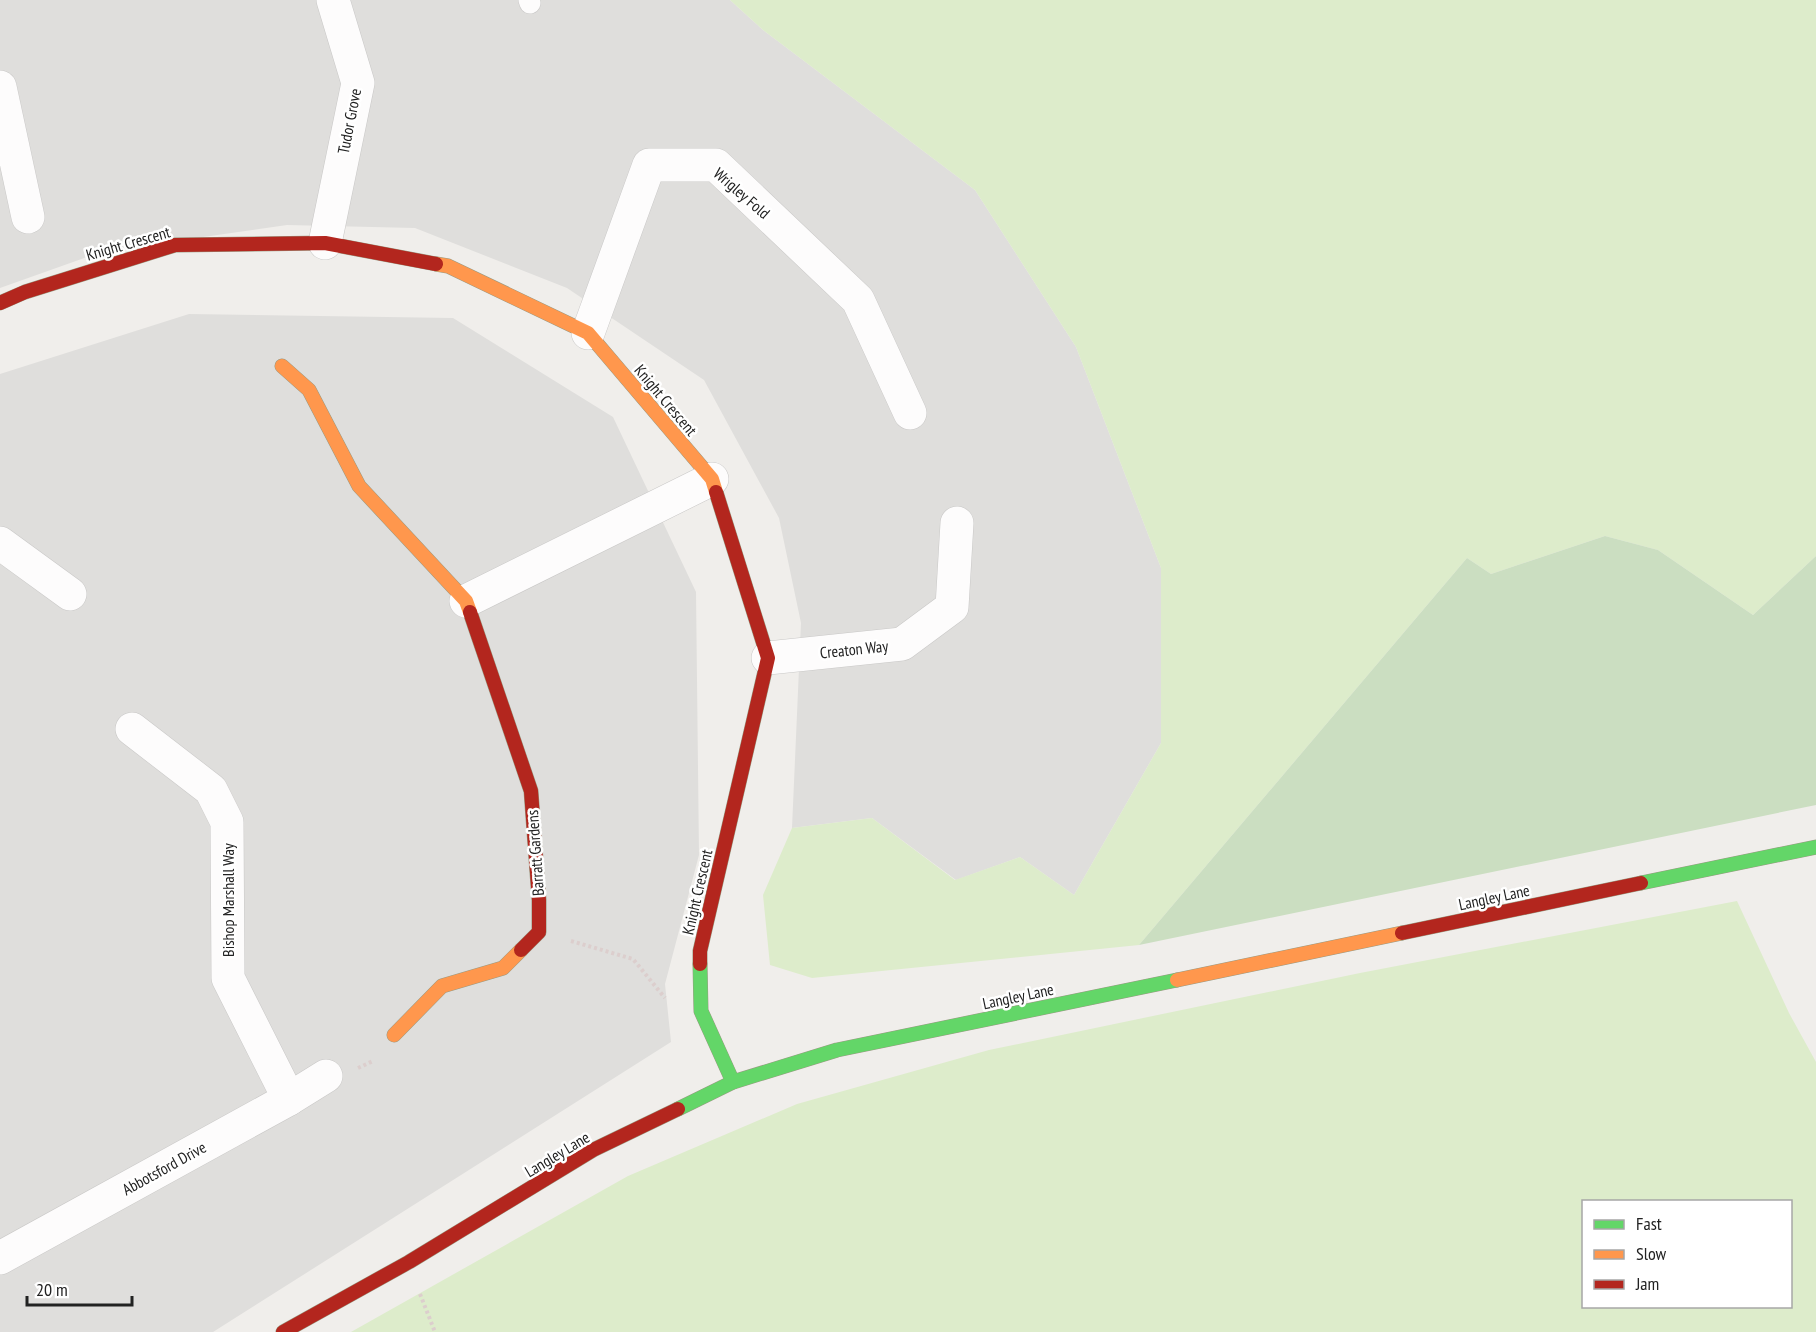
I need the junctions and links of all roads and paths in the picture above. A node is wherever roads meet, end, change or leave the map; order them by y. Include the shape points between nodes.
1 (333, 0) edge
2 (0, 87) edge
3 (28, 217) dead end
4 (325, 243) junction
5 (0, 303) edge
6 (588, 333) junction
7 (282, 366) dead end
8 (910, 413) dead end
9 (712, 479) junction
10 (957, 523) dead end
11 (0, 543) edge
12 (70, 594) dead end
13 (466, 601) junction
14 (768, 658) junction
15 (132, 729) dead end
16 (1816, 847) edge
17 (539, 932) junction
18 (701, 1011) junction
19 (393, 1035) joint
20 (326, 1076) joint
21 (733, 1082) junction
22 (289, 1099) junction
23 (3, 1247) edge
24 (284, 1332) edge

1 - 4 street, Tudor Grove via 358,83
2 - 3 street
4 - 5 street, Knight Crescent via 175,245
4 - 6 street, Knight Crescent via 448,266
6 - 8 street, Wrigley Fold via 649,165 716,165 858,300
6 - 9 street, Knight Crescent
7 - 13 street, Barratt Gardens via 309,390 359,486
9 - 13 street
9 - 14 street, Knight Crescent
10 - 14 street, Creaton Way via 952,607 902,644
11 - 12 street
13 - 17 street, Barratt Gardens via 531,791
14 - 18 street, Knight Crescent via 700,951
15 - 22 street, Bishop Marshall Way via 211,790 227,822 228,978
16 - 21 street, Langley Lane via 837,1050
17 - 18 path via 633,959 670,1004
17 - 19 street via 504,968 442,986
18 - 21 street, Knight Crescent
19 - 20 path via 383,1055 362,1067
20 - 22 street, Abbotsford Drive
21 - 24 street, Langley Lane via 593,1150 409,1262
22 - 23 street, Abbotsford Drive

